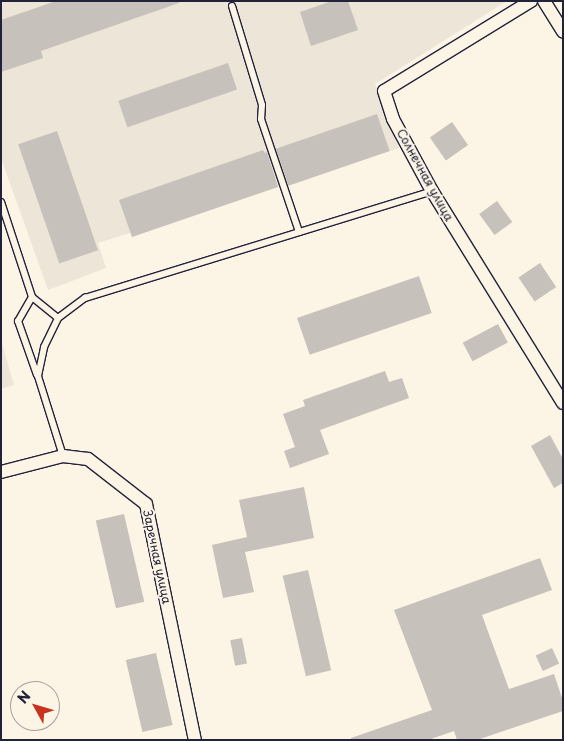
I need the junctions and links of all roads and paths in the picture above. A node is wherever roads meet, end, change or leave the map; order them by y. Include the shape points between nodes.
1 (532, 1) edge
2 (544, 1) edge
3 (232, 6) dead end
4 (563, 32) edge
5 (432, 191) junction
6 (1, 202) edge
7 (299, 232) junction
8 (32, 297) junction
9 (58, 318) junction
10 (38, 376) junction
11 (563, 403) edge
12 (63, 456) junction
13 (1, 472) edge
14 (195, 740) edge

1 - 5 street, Солнечная улица via 384,91 393,119
2 - 4 street
3 - 7 lane via 262,105 261,119
5 - 7 lane
5 - 11 street, Солнечная улица
6 - 8 lane
7 - 9 lane via 84,298
8 - 9 lane
8 - 10 lane via 18,321
9 - 10 lane via 44,347
10 - 12 lane
12 - 13 street, Заречная улица
12 - 14 street, Заречная улица via 88,459 146,504

